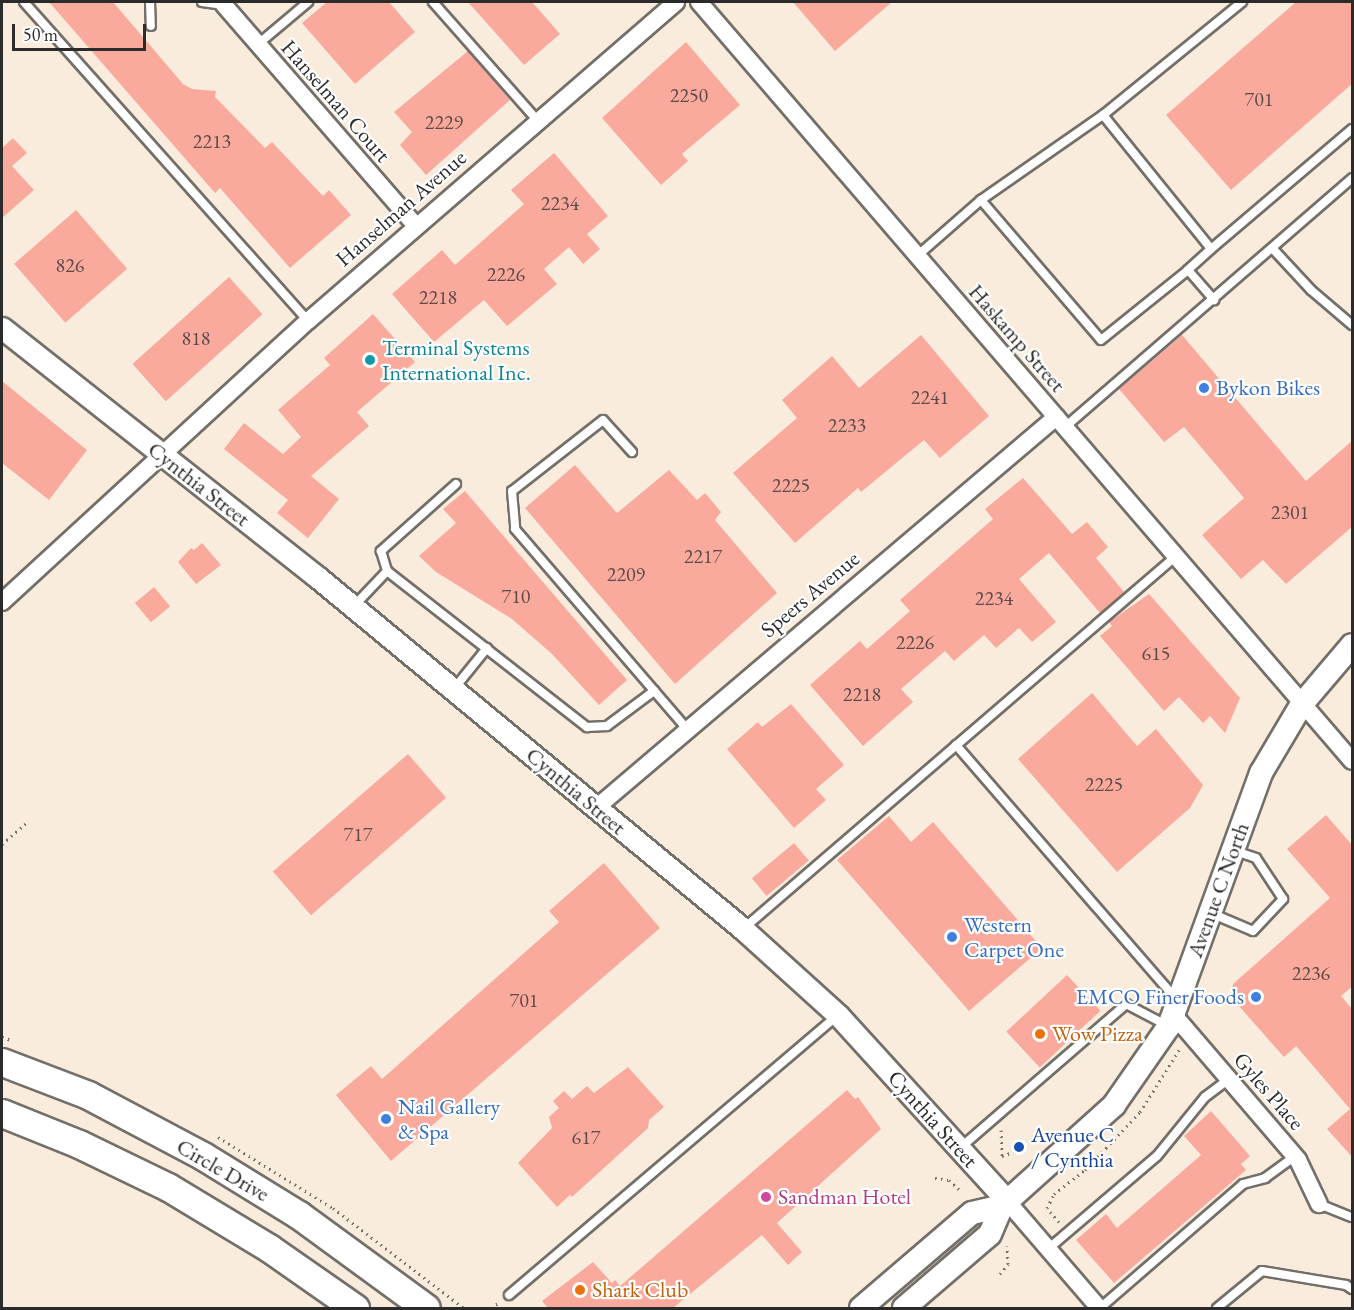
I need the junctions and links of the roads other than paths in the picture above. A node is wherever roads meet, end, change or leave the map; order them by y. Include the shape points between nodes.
1 (24, 2) edge
2 (150, 2) edge
3 (202, 2) edge
4 (308, 2) edge
5 (433, 2) edge
6 (676, 2) edge
7 (699, 2) edge
8 (1242, 2) edge
9 (223, 3) edge
10 (151, 26) dead end
11 (257, 45) junction
12 (1103, 115) junction
13 (536, 119) junction
14 (1353, 129) edge
15 (1353, 178) edge
16 (981, 200) junction
17 (416, 226) junction
18 (1211, 249) junction
19 (1273, 249) junction
20 (917, 256) junction
21 (1188, 270) junction
22 (1214, 300) junction
23 (308, 321) junction
24 (1353, 325) edge
25 (2, 328) edge
26 (1060, 422) junction
27 (632, 452) dead end
28 (163, 455) junction
29 (456, 484) dead end
30 (1176, 556) junction
31 (387, 571) junction
32 (2, 602) edge
33 (353, 608) junction
34 (1353, 645) edge
35 (487, 648) junction
36 (453, 690) junction
37 (654, 691) junction
38 (1302, 704) junction
39 (687, 729) junction
40 (956, 746) junction
41 (1353, 761) edge
42 (596, 808) junction
43 (1233, 850) junction
44 (1210, 913) junction
45 (742, 929) junction
46 (838, 1015) junction
47 (1177, 1018) junction
48 (2, 1062) edge
49 (1229, 1079) junction
50 (2, 1113) edge
51 (2, 1126) edge
52 (38, 1126) junction
53 (960, 1148) junction
54 (1295, 1156) junction
55 (1004, 1203) junction
56 (1319, 1204) joint
57 (1353, 1217) edge
58 (1048, 1249) junction
59 (1353, 1289) edge
60 (509, 1295) dead end
61 (871, 1306) edge
62 (355, 1308) edge
63 (426, 1308) edge
64 (904, 1308) edge
65 (1100, 1308) edge
66 (1217, 1308) edge

1 - 23 lane
2 - 10 lane
3 - 9 lane
4 - 11 lane
5 - 13 lane
6 - 13 street, Hanselman Avenue
7 - 20 street, Haskamp Street
8 - 12 lane
9 - 11 street, Hanselman Court
11 - 17 street, Hanselman Court
12 - 16 lane
12 - 18 lane
13 - 17 street, Hanselman Avenue
14 - 18 lane
15 - 19 lane
16 - 20 lane
16 - 21 lane via 1101,340
17 - 23 street, Hanselman Avenue
18 - 21 lane
19 - 22 lane
19 - 24 lane via 1311,290
20 - 26 street, Haskamp Street
21 - 22 lane
22 - 26 lane
23 - 28 street, Hanselman Avenue
25 - 28 street, Cynthia Street
26 - 30 street, Haskamp Street
26 - 39 street, Speers Avenue
27 - 37 lane via 603,420 512,490 515,529
28 - 32 street, Hanselman Avenue
28 - 33 street, Cynthia Street
29 - 31 lane via 381,551
30 - 38 street, Haskamp Street
30 - 40 lane
31 - 33 lane
31 - 35 lane
33 - 36 street, Cynthia Street
34 - 38 main road, Avenue C North
35 - 36 lane
35 - 37 lane via 587,727 607,726
36 - 42 street, Cynthia Street
37 - 39 lane
38 - 41 street, Haskamp Street
38 - 43 main road, Avenue C North via 1262,773
39 - 42 street, Speers Avenue
40 - 45 lane
40 - 47 lane
42 - 45 street, Cynthia Street
43 - 44 main road, Avenue C North
43 - 44 lane via 1256,858 1283,899 1253,931
44 - 47 main road, Avenue C North
45 - 46 street, Cynthia Street
46 - 53 street, Cynthia Street
46 - 60 lane
47 - 49 street, Gyles Place
47 - 53 lane via 1126,1005
47 - 55 main road, Avenue C North via 1114,1105
48 - 63 highway, Circle Drive via 88,1095 203,1156 299,1215
49 - 54 street, Gyles Place
49 - 58 lane via 1205,1097 1157,1156
50 - 52 highway, Circle Drive
51 - 52 highway
52 - 62 highway, Circle Drive via 121,1163 216,1214
53 - 55 street, Cynthia Street
54 - 56 street, Gyles Place
54 - 65 lane via 1265,1178 1243,1184
55 - 58 street, Cynthia Street
55 - 61 main road, Avenue C North via 972,1213
55 - 64 main road, Avenue C North via 990,1234
56 - 57 lane
58 - 65 street, Cynthia Street
59 - 66 lane via 1262,1271

